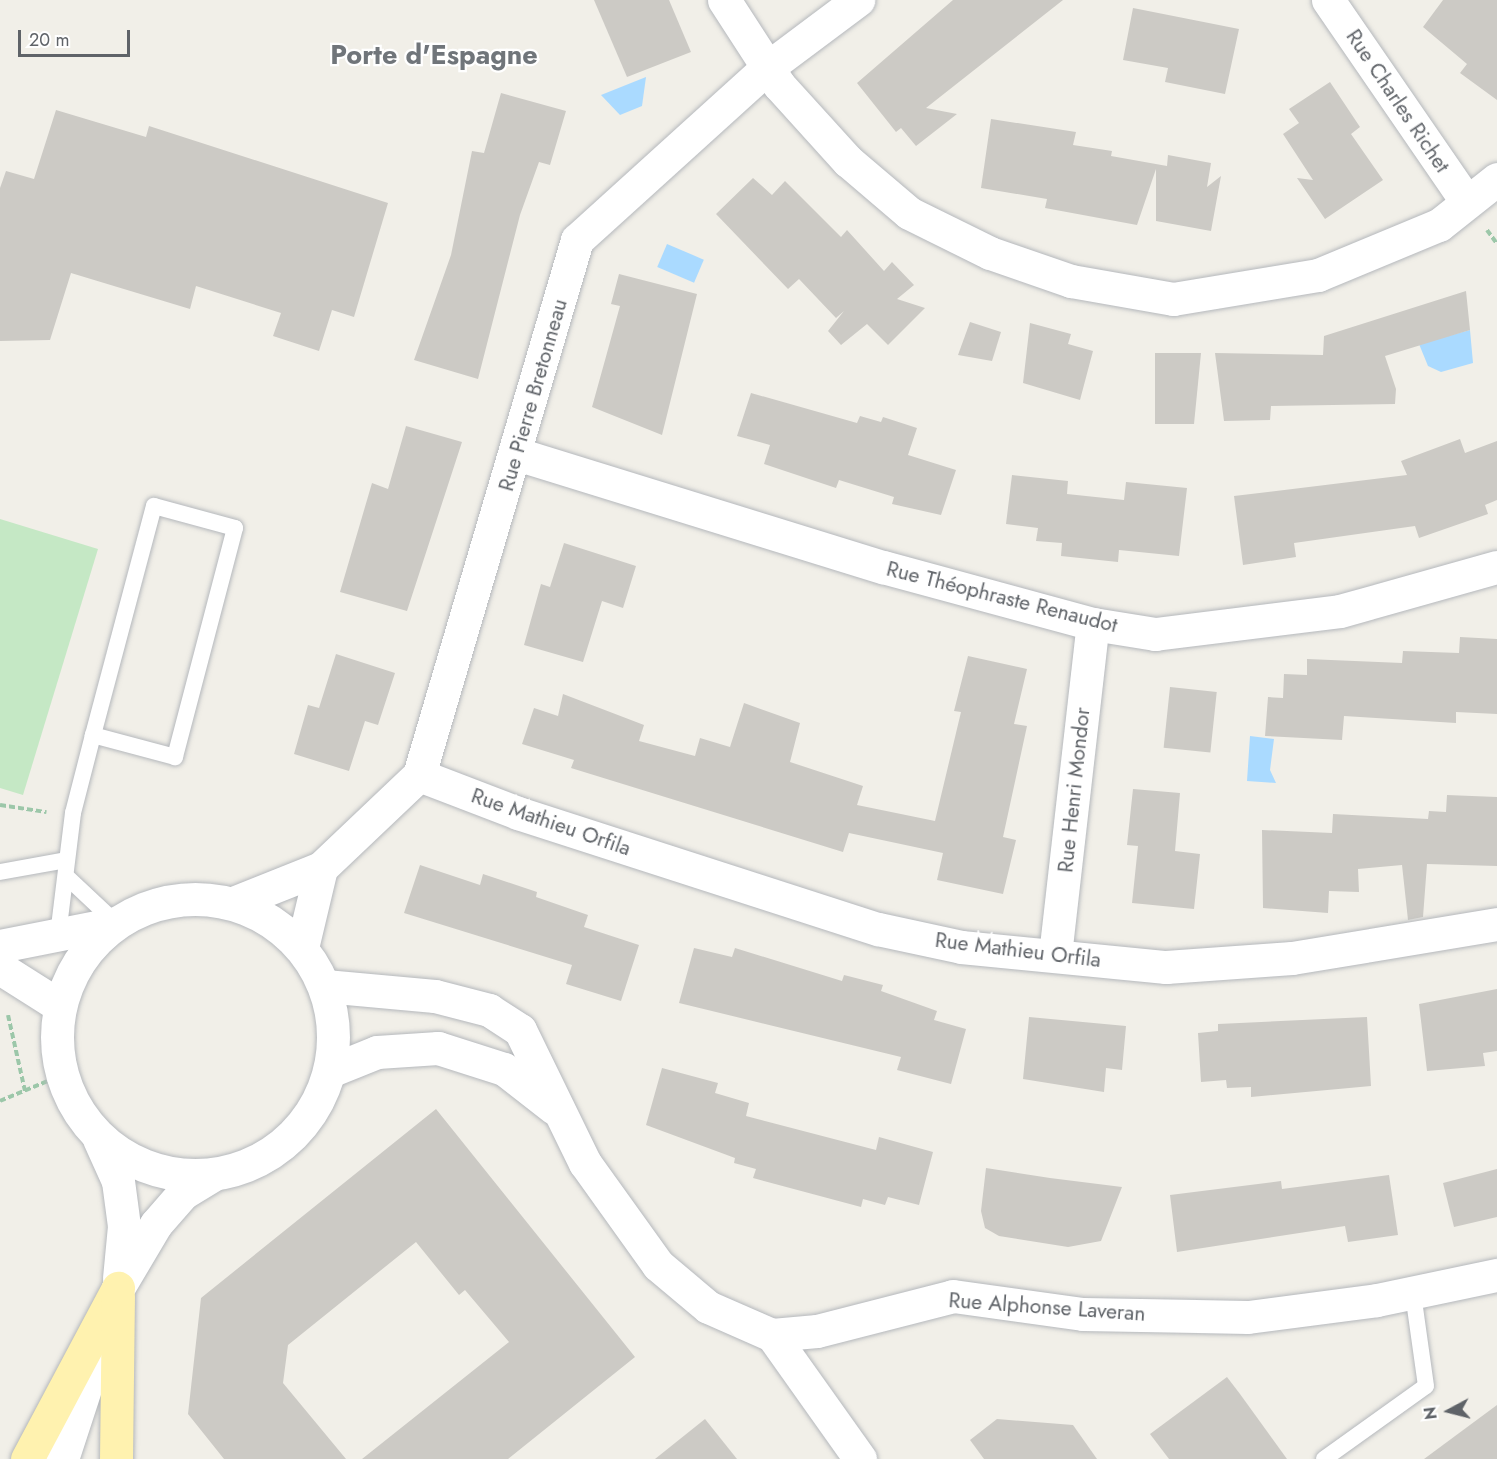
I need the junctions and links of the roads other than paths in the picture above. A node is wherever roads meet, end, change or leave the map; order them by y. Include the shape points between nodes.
1 (724, 0) edge
2 (858, 0) edge
3 (1328, 0) edge
4 (767, 68) junction
5 (1497, 179) edge
6 (1467, 202) junction
7 (517, 454) junction
8 (1497, 567) edge
9 (1093, 624) junction
10 (93, 735) junction
11 (419, 775) junction
12 (321, 868) junction
13 (66, 869) junction
14 (0, 872) edge
15 (233, 903) junction
16 (116, 923) junction
17 (1497, 924) edge
18 (58, 935) junction
19 (0, 946) edge
20 (302, 948) junction
21 (1055, 956) junction
22 (0, 968) edge
23 (325, 986) junction
24 (60, 1006) junction
25 (330, 1071) junction
26 (559, 1112) junction
27 (99, 1137) junction
28 (213, 1175) junction
29 (1497, 1275) edge
30 (118, 1288) junction
31 (1413, 1294) junction
32 (772, 1335) junction
33 (27, 1459) edge
34 (62, 1459) edge
35 (116, 1459) edge
36 (860, 1459) edge
37 (1324, 1459) edge

1 - 4 street
2 - 4 street, Rue Pierre Bretonneau
3 - 6 street, Rue Charles Richet
4 - 6 street via 848,161 909,213 990,253 1071,281 1173,299 1318,275 1439,225
4 - 7 street, Rue Pierre Bretonneau via 577,240
5 - 6 street
7 - 9 street, Rue Théophraste Renaudot via 883,567
7 - 11 street, Rue Pierre Bretonneau
8 - 9 street, Rue Théophraste Renaudot via 1340,612 1155,634
9 - 21 street, Rue Henri Mondor
10 - 10 lane via 175,757 236,528 154,506
10 - 13 lane via 73,813
11 - 12 street, Rue Pierre Bretonneau
11 - 21 street, Rue Mathieu Orfila via 518,813 878,928 961,947
12 - 15 street, Rue Pierre Bretonneau
12 - 20 street
13 - 14 lane
13 - 16 lane
13 - 18 lane
15 - 16 street via 172,901
15 - 20 street via 271,921
16 - 18 street
16 - 24 street via 78,963
17 - 21 street, Rue Mathieu Orfila via 1292,958 1166,967
18 - 19 street
20 - 23 street
22 - 24 street
23 - 25 street via 334,1028
23 - 26 street, Rue Alphonse Laveran via 435,996 489,1010 520,1030
24 - 27 street via 56,1042 62,1076 76,1109
25 - 26 street, Rue Alphonse Laveran via 377,1052 438,1048 504,1069
25 - 28 street via 314,1109 288,1141 254,1164
26 - 32 street, Rue Alphonse Laveran via 585,1163 658,1264 708,1307
27 - 28 street via 132,1162 172,1174
27 - 30 street via 118,1181 123,1218
28 - 30 street via 183,1193 156,1224
29 - 31 street, Rue Alphonse Laveran
30 - 33 main road
30 - 34 street
30 - 35 main road
31 - 32 street, Rue Alphonse Laveran via 1248,1317 1083,1314 953,1296 817,1331
31 - 37 lane via 1426,1386
32 - 36 street

